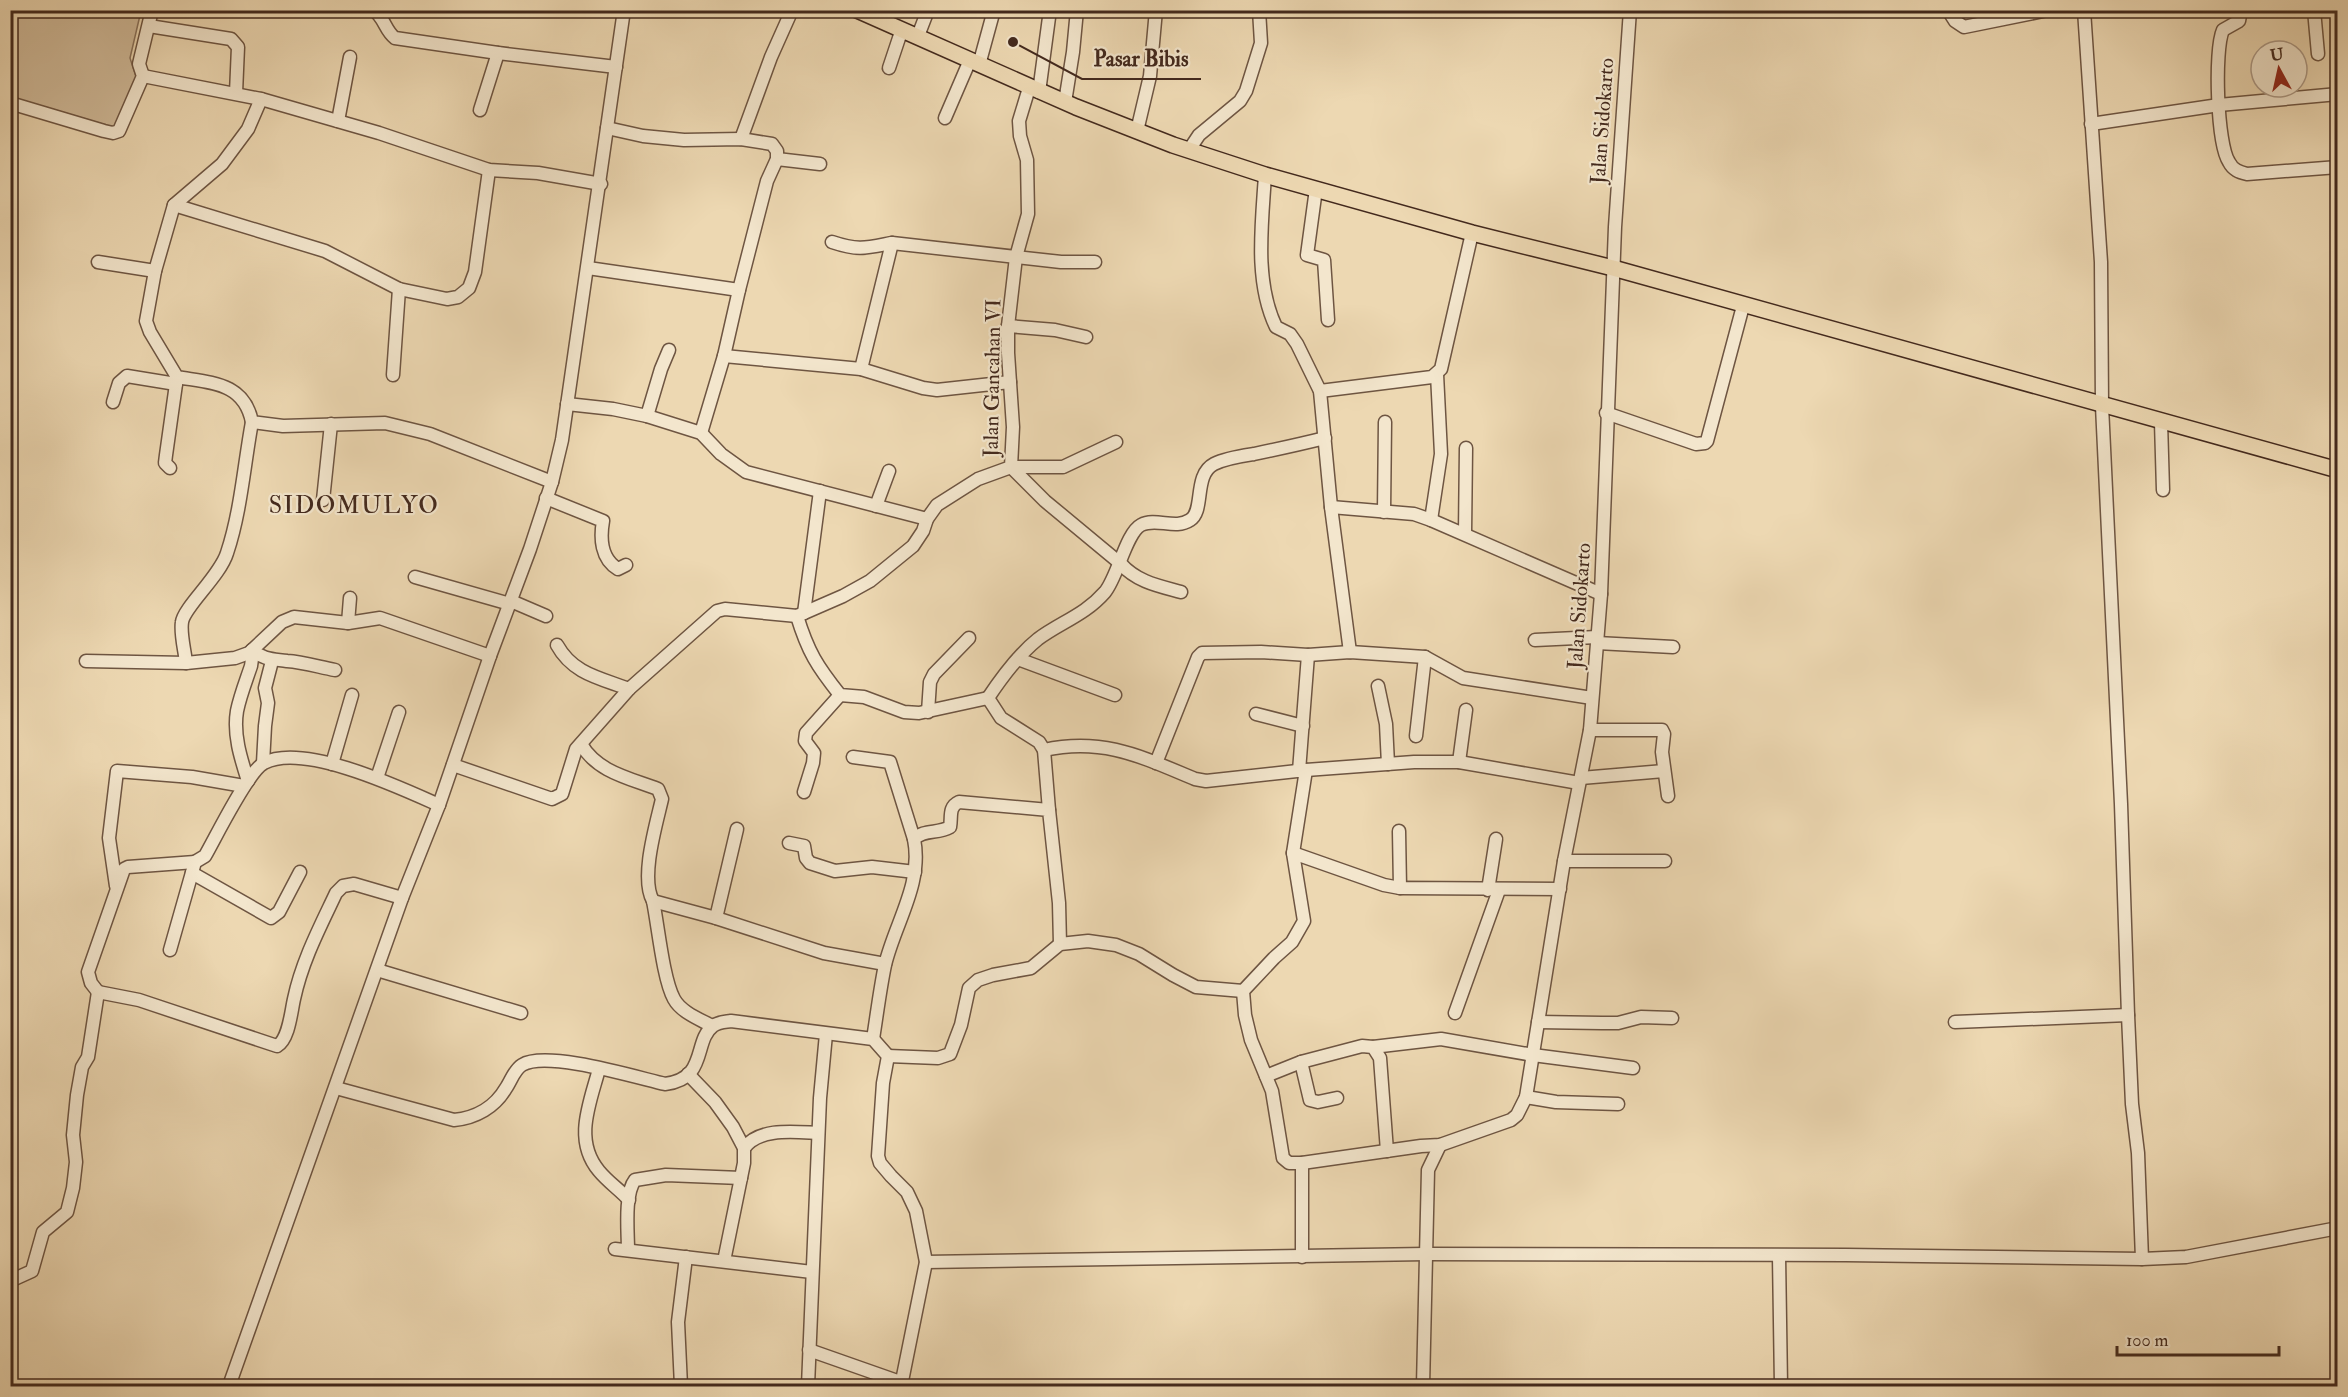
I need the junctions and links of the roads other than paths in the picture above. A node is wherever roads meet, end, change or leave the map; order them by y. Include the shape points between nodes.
1 (152, 10) edge
2 (373, 10) edge
3 (624, 10) edge
4 (792, 10) edge
5 (857, 10) edge
6 (928, 10) edge
7 (994, 10) edge
8 (1050, 10) edge
9 (1077, 10) edge
10 (1156, 10) edge
11 (1259, 10) edge
12 (1630, 10) edge
13 (1948, 10) edge
14 (2048, 10) edge
15 (2084, 10) edge
16 (2241, 10) edge
17 (2314, 10) edge
18 (2035, 12) edge
19 (148, 26) junction
20 (902, 29) junction
21 (918, 36) junction
22 (498, 53) junction
23 (2318, 54) dead end
24 (350, 57) dead end
25 (975, 63) junction
26 (616, 67) junction
27 (889, 68) dead end
28 (143, 76) junction
29 (1034, 90) junction
30 (236, 93) junction
31 (2337, 94) edge
32 (261, 99) junction
33 (1065, 102) junction
34 (10, 103) edge
35 (2219, 105) junction
36 (480, 110) dead end
37 (945, 118) dead end
38 (338, 121) junction
39 (2091, 124) junction
40 (607, 128) junction
41 (1137, 131) junction
42 (741, 139) junction
43 (1189, 150) junction
44 (777, 159) junction
45 (820, 164) dead end
46 (2337, 167) edge
47 (489, 170) junction
48 (1265, 175) junction
49 (601, 184) junction
50 (1316, 189) junction
51 (174, 205) junction
52 (1472, 233) junction
53 (832, 242) dead end
54 (892, 243) junction
55 (1016, 257) junction
56 (98, 262) dead end
57 (1095, 262) dead end
58 (588, 268) junction
59 (1613, 268) junction
60 (155, 271) junction
61 (399, 289) junction
62 (739, 290) junction
63 (1743, 306) junction
64 (1328, 320) dead end
65 (1008, 326) junction
66 (1086, 337) dead end
67 (669, 350) dead end
68 (724, 356) junction
69 (861, 369) junction
70 (1437, 374) junction
71 (393, 375) dead end
72 (177, 380) junction
73 (1010, 382) junction
74 (1320, 391) junction
75 (112, 402) dead end
76 (567, 404) junction
77 (2102, 406) junction
78 (1606, 413) junction
79 (647, 416) junction
80 (252, 422) junction
81 (1385, 422) dead end
82 (2161, 422) junction
83 (331, 424) junction
84 (701, 433) junction
85 (1325, 438) junction
86 (1116, 442) dead end
87 (1466, 448) dead end
88 (1011, 467) junction
89 (170, 468) dead end
90 (2337, 470) edge
91 (889, 471) dead end
92 (552, 482) junction
93 (2163, 490) dead end
94 (820, 491) junction
95 (546, 498) junction
96 (323, 500) dead end
97 (876, 506) junction
98 (1331, 507) junction
99 (1384, 512) junction
100 (927, 519) junction
101 (1431, 520) junction
102 (1465, 534) junction
103 (626, 564) dead end
104 (1121, 564) junction
105 (415, 577) dead end
106 (1181, 592) dead end
107 (1601, 594) junction
108 (350, 597) dead end
109 (511, 602) junction
110 (801, 614) junction
111 (546, 616) dead end
112 (348, 623) junction
113 (969, 638) dead end
114 (1535, 640) dead end
115 (1597, 640) junction
116 (556, 645) dead end
117 (1673, 647) dead end
118 (250, 651) junction
119 (1350, 652) junction
120 (1308, 655) junction
121 (490, 656) junction
122 (1425, 657) junction
123 (1018, 659) junction
124 (86, 661) dead end
125 (272, 661) junction
126 (186, 663) junction
127 (335, 670) dead end
128 (1378, 686) dead end
129 (629, 689) junction
130 (352, 695) dead end
131 (840, 695) junction
132 (1115, 695) dead end
133 (988, 698) junction
134 (1592, 698) junction
135 (1466, 710) dead end
136 (399, 712) dead end
137 (928, 712) junction
138 (1256, 714) dead end
139 (1303, 726) junction
140 (1590, 730) junction
141 (1416, 736) dead end
142 (581, 744) junction
143 (1044, 750) junction
144 (853, 757) dead end
145 (1460, 762) junction
146 (263, 763) junction
147 (1156, 763) junction
148 (332, 764) junction
149 (1388, 764) junction
150 (453, 765) junction
151 (1303, 770) junction
152 (1664, 771) junction
153 (377, 778) junction
154 (1580, 781) junction
155 (246, 784) junction
156 (804, 792) dead end
157 (1668, 796) dead end
158 (439, 805) junction
159 (1049, 810) junction
160 (737, 829) dead end
161 (1400, 831) dead end
162 (914, 839) junction
163 (1496, 839) dead end
164 (789, 843) dead end
165 (1293, 853) junction
166 (1564, 861) junction
167 (1665, 861) dead end
168 (194, 868) junction
169 (300, 872) dead end
170 (915, 872) junction
171 (116, 886) junction
172 (1400, 888) junction
173 (1560, 889) junction
174 (1494, 890) junction
175 (402, 898) junction
176 (653, 901) junction
177 (716, 918) junction
178 (1060, 944) junction
179 (170, 950) dead end
180 (885, 964) junction
181 (377, 970) junction
182 (98, 992) junction
183 (1243, 992) junction
184 (1455, 1012) dead end
185 (521, 1013) dead end
186 (2128, 1015) junction
187 (1672, 1018) dead end
188 (1955, 1022) dead end
189 (1538, 1023) junction
190 (712, 1026) junction
191 (825, 1034) junction
192 (873, 1039) junction
193 (1373, 1047) junction
194 (1533, 1055) junction
195 (888, 1056) junction
196 (1300, 1062) junction
197 (1633, 1068) dead end
198 (599, 1069) junction
199 (688, 1074) junction
200 (1266, 1076) junction
201 (336, 1088) junction
202 (1526, 1097) junction
203 (1337, 1098) dead end
204 (1618, 1104) dead end
205 (818, 1133) junction
206 (1440, 1145) junction
207 (744, 1148) junction
208 (1387, 1152) junction
209 (1302, 1164) junction
210 (741, 1178) junction
211 (629, 1200) junction
212 (2337, 1228) edge
213 (1425, 1254) junction
214 (1779, 1256) junction
215 (686, 1257) junction
216 (1302, 1257) junction
217 (2142, 1259) junction
218 (724, 1261) junction
219 (926, 1262) junction
220 (812, 1272) junction
221 (10, 1281) edge
222 (809, 1350) junction
223 (902, 1385) edge
224 (229, 1386) edge
225 (681, 1386) edge
226 (808, 1386) edge
227 (1423, 1386) edge
228 (1781, 1386) edge

1 - 19 street
2 - 22 street via 395,38
3 - 26 street
4 - 42 street
5 - 20 main road
6 - 21 street
7 - 25 street
8 - 29 street, Jalan Gancahan VI
9 - 33 street
10 - 41 street via 1150,76
11 - 43 street via 1262,43 1246,91 1240,101 1199,135
12 - 59 street, Jalan Sidokarto
13 - 18 street via 1964,27
14 - 18 street
15 - 39 street
16 - 35 street via 2239,21 2221,34 2217,58
17 - 23 street
19 - 28 street via 139,63
19 - 30 street via 235,42
20 - 21 main road
20 - 27 street
21 - 25 main road
22 - 26 street
22 - 36 street
24 - 38 street
25 - 29 main road
25 - 37 street
26 - 40 street
28 - 30 street
28 - 34 street via 122,128 113,133
29 - 33 main road
29 - 55 street, Jalan Gancahan VI via 1019,121 1028,166 1028,214
30 - 32 street
31 - 35 street
32 - 38 street
32 - 51 street via 248,129 222,164
33 - 41 main road
35 - 39 street
35 - 46 street via 2227,160 2236,171 2247,174
38 - 47 street
39 - 77 street via 2101,262
40 - 42 street via 684,140
40 - 49 street
41 - 43 main road
42 - 44 street via 771,144
43 - 48 main road
44 - 45 street
44 - 62 street via 767,181
47 - 49 street via 538,173
47 - 61 street via 475,272 469,288 458,297 447,299
48 - 50 main road
48 - 74 street via 1261,257 1273,321 1297,344
49 - 58 street
50 - 52 main road
50 - 64 street via 1307,255 1323,260
51 - 60 street
51 - 61 street via 325,251
52 - 59 main road
52 - 70 street
53 - 54 street via 852,248
54 - 55 street
54 - 69 street
55 - 57 street
55 - 65 street, Jalan Gancahan VI
56 - 60 street
58 - 62 street
58 - 76 street
59 - 63 main road
59 - 78 street, Jalan Sidokarto
60 - 72 street via 146,321
61 - 71 street
62 - 68 street
63 - 77 main road
63 - 78 street via 1707,441 1696,444
65 - 66 street
65 - 73 street, Jalan Gancahan VI
67 - 79 street
68 - 69 street
68 - 84 street
69 - 73 street via 937,390
70 - 74 street
70 - 101 street via 1441,454
72 - 75 street via 127,376 119,383
72 - 80 street via 214,383 236,391
72 - 89 street via 165,463
73 - 88 street, Jalan Gancahan VI
74 - 85 street
76 - 79 street
76 - 92 street
77 - 82 main road
77 - 186 street
78 - 107 street, Jalan Sidokarto
79 - 84 street
80 - 83 street via 283,426
80 - 126 street via 226,556 182,622
81 - 99 street
82 - 90 main road
82 - 93 street
83 - 92 street via 385,423 408,428
83 - 96 street
84 - 94 street via 707,443 746,471
85 - 98 street
85 - 104 street via 1213,465 1204,474 1195,516 1179,524 1140,525 1129,539
86 - 88 street via 1063,467
87 - 102 street
88 - 100 street, Jalan Gancahan VI via 978,479 937,505
88 - 104 street via 1045,501
91 - 97 street
92 - 95 street
94 - 97 street
94 - 110 street
95 - 103 street via 603,521 602,546 608,560 618,569
95 - 109 street
97 - 100 street
98 - 99 street
98 - 119 street
99 - 101 street via 1414,514
100 - 110 street, Jalan Gancahan VI via 918,539 897,561 852,591
101 - 102 street
102 - 107 street
104 - 106 street via 1146,582
104 - 123 street via 1106,591 1083,614 1038,640
105 - 109 street
107 - 115 street, Jalan Sidokarto
108 - 112 street
109 - 111 street
109 - 121 street
110 - 129 street, Jalan Gancahan VI via 721,610
110 - 131 street via 804,639 815,664
112 - 118 street via 294,617
112 - 121 street via 380,618
113 - 137 street via 934,674
114 - 115 street
115 - 117 street
115 - 134 street, Jalan Sidokarto
116 - 129 street via 581,672
118 - 125 street
118 - 126 street via 235,658
118 - 155 street via 251,666 237,712
119 - 120 street
119 - 122 street
120 - 139 street
120 - 147 street via 1202,653
121 - 150 street
122 - 134 street via 1463,678
122 - 141 street
123 - 132 street
123 - 133 street
124 - 126 street
125 - 127 street
125 - 146 street via 265,688 268,703
128 - 149 street via 1386,724
129 - 142 street, Jalan Gancahan VI
130 - 148 street
131 - 137 street via 864,697 904,712
131 - 156 street via 806,733 805,741 814,753
133 - 137 street
133 - 143 street via 1001,718 1039,742
134 - 140 street, Jalan Sidokarto
135 - 145 street
136 - 153 street
138 - 139 street
139 - 151 street
140 - 152 street via 1662,730
140 - 154 street, Jalan Sidokarto
142 - 150 street, Jalan Gancahan VI via 562,794 552,799
142 - 176 street via 589,757 603,767 658,789 661,794 648,885
143 - 147 street via 1069,744 1117,748
143 - 159 street
144 - 162 street via 890,762
145 - 149 street
145 - 154 street
146 - 148 street via 300,758
146 - 155 street
147 - 151 street via 1206,781
148 - 153 street
149 - 151 street
150 - 158 street
151 - 165 street
152 - 154 street
152 - 157 street
153 - 158 street
154 - 166 street, Jalan Sidokarto
155 - 168 street via 206,856
155 - 171 street via 117,771 109,838
158 - 175 street
159 - 162 street via 959,802 951,808 950,827 922,833
159 - 178 street
160 - 177 street
161 - 172 street
162 - 170 street
163 - 174 street
164 - 170 street via 804,846 810,863 835,871 872,867
165 - 172 street
165 - 183 street via 1302,927
166 - 167 street
166 - 173 street, Jalan Sidokarto
168 - 169 street via 272,918
168 - 171 street via 128,867
168 - 179 street
170 - 180 street
171 - 182 street via 88,972
172 - 174 street
173 - 174 street
173 - 189 street, Jalan Sidokarto
174 - 184 street
175 - 181 street
175 - 182 street via 354,884 343,886 336,893 304,960 286,1032 277,1046 139,1000
176 - 177 street
176 - 190 street via 674,999 687,1012
177 - 180 street via 824,953
178 - 183 street via 1088,941 1116,945 1196,987
178 - 195 street via 1031,968 993,975 969,988 950,1054 938,1058
180 - 192 street
181 - 185 street
181 - 201 street
182 - 221 street via 88,1058 81,1069 73,1135 76,1162 67,1212 44,1232 32,1271
183 - 200 street via 1251,1040
186 - 188 street
186 - 217 street
187 - 189 street
189 - 194 street, Jalan Sidokarto
190 - 191 street via 731,1021
190 - 199 street via 698,1061
191 - 192 street
191 - 205 street
192 - 195 street
193 - 194 street via 1435,1038
193 - 196 street via 1362,1046
193 - 208 street via 1380,1058
194 - 197 street
194 - 202 street, Jalan Sidokarto
195 - 219 street via 878,1156 907,1192 916,1211
196 - 200 street
196 - 203 street via 1310,1100
198 - 199 street via 665,1084 676,1083
198 - 201 street via 555,1059 523,1064 497,1101 468,1119 454,1120
198 - 211 street via 585,1117 585,1141 599,1171
199 - 207 street via 715,1102
200 - 209 street via 1283,1158
201 - 224 street
202 - 204 street
202 - 206 street, Jalan Sidokarto via 1511,1120
205 - 207 street via 765,1136 750,1140
205 - 220 street
206 - 208 street, Jalan Sidokarto
206 - 213 street via 1428,1170
207 - 210 street
208 - 209 street, Jalan Sidokarto
209 - 216 street
210 - 211 street via 666,1174 641,1178 632,1184
210 - 218 street
211 - 215 street via 621,1249
212 - 217 street via 2186,1257
213 - 214 street
213 - 216 street
213 - 227 street
214 - 217 street
214 - 228 street
215 - 218 street
215 - 225 street via 678,1322
216 - 219 street
218 - 220 street
219 - 223 street
220 - 222 street
222 - 223 street
222 - 226 street

